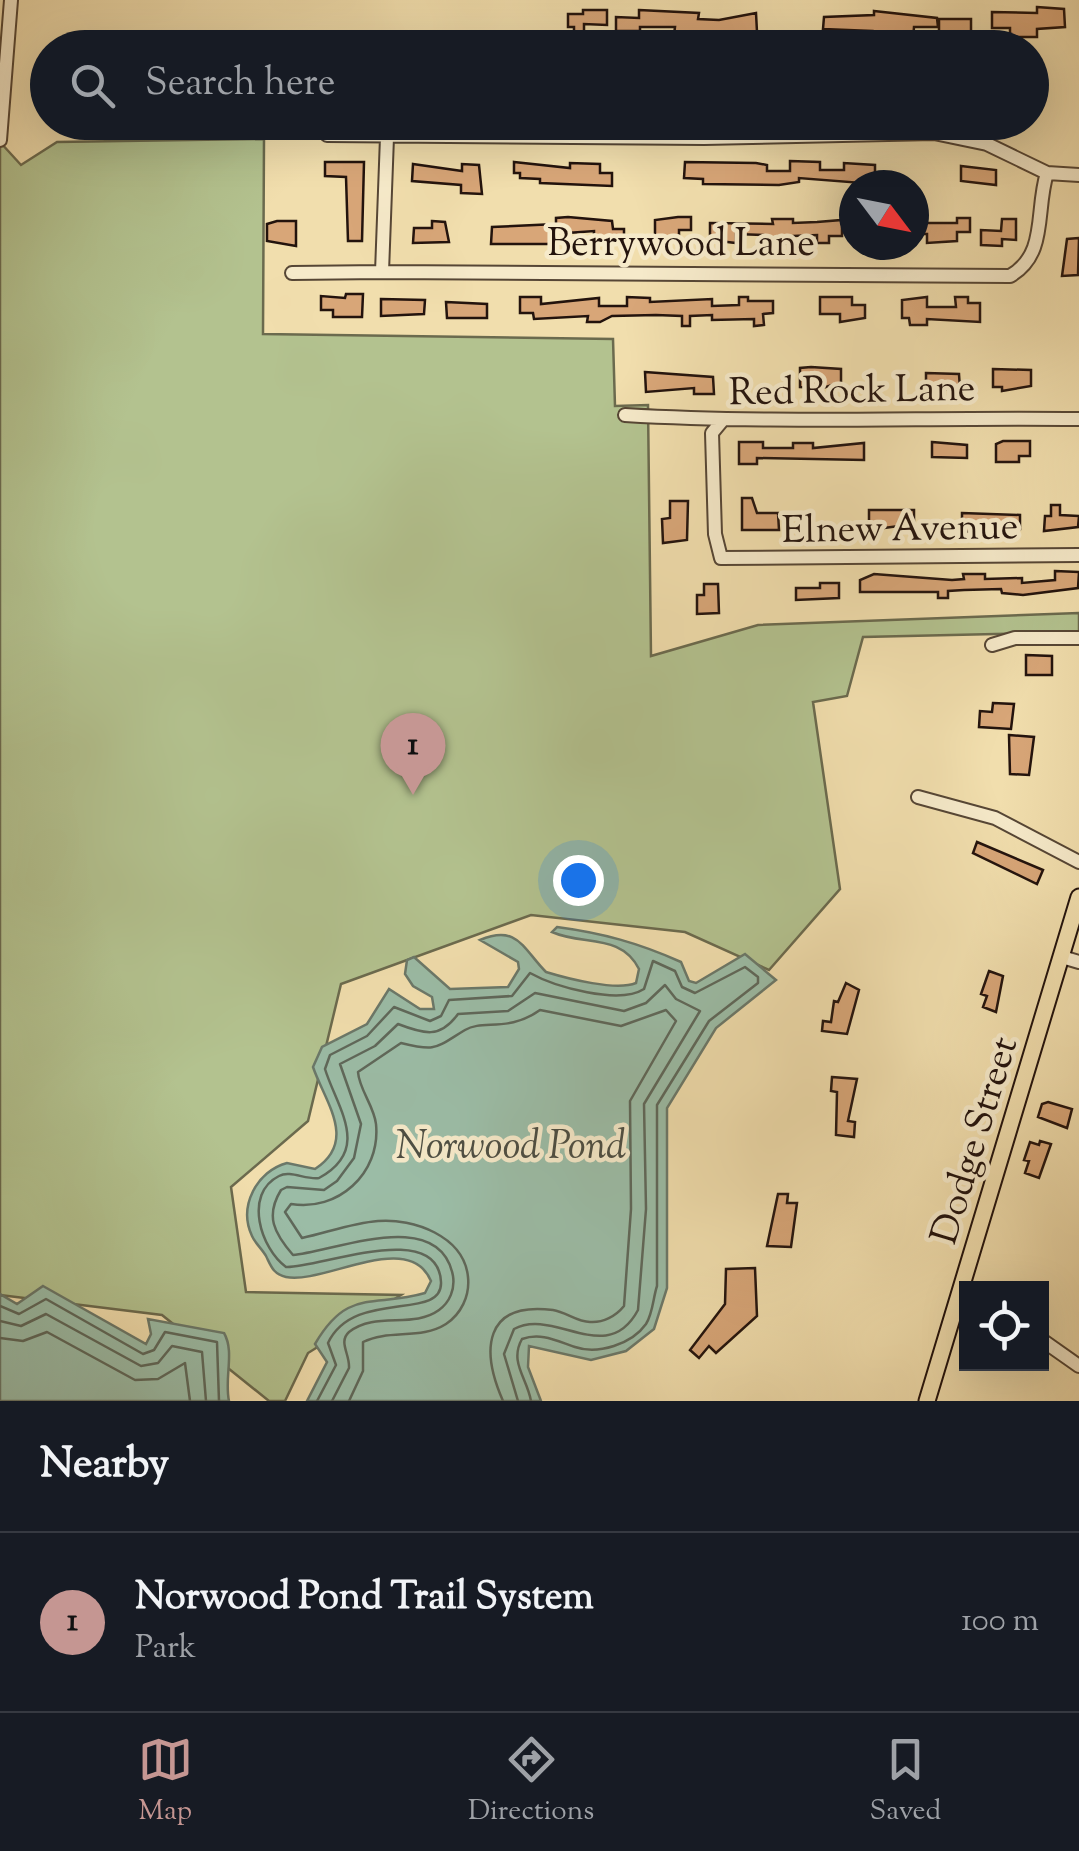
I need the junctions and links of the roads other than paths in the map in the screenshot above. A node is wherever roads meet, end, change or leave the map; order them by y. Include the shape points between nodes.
1 (7, 5) edge
2 (0, 140) edge
3 (386, 140) edge
4 (966, 140) edge
5 (1046, 173) junction
6 (1079, 175) edge
7 (382, 272) junction
8 (292, 273) dead end
9 (625, 416) dead end
10 (1079, 419) edge
11 (722, 421) junction
12 (1079, 555) edge
13 (1079, 638) edge
14 (992, 645) dead end
15 (918, 797) dead end
16 (1079, 862) edge
17 (1079, 897) edge
18 (1062, 957) junction
19 (1079, 962) edge
20 (967, 1281) edge
21 (959, 1305) edge
22 (1049, 1345) edge
23 (1079, 1366) edge
24 (928, 1401) edge

1 - 2 street
3 - 7 street
4 - 5 street
5 - 6 street
5 - 7 street, Berrywood Lane via 1036,251 1010,276
7 - 8 street, Berrywood Lane
9 - 11 street, Red Rock Lane
10 - 11 street, Red Rock Lane
11 - 12 street, Elnew Avenue via 712,433 714,534 721,558
13 - 14 street via 1015,638
15 - 16 street via 995,818
17 - 18 main road, Dodge Street
18 - 19 street
18 - 20 main road, Dodge Street
21 - 24 main road, Dodge Street
22 - 23 street

